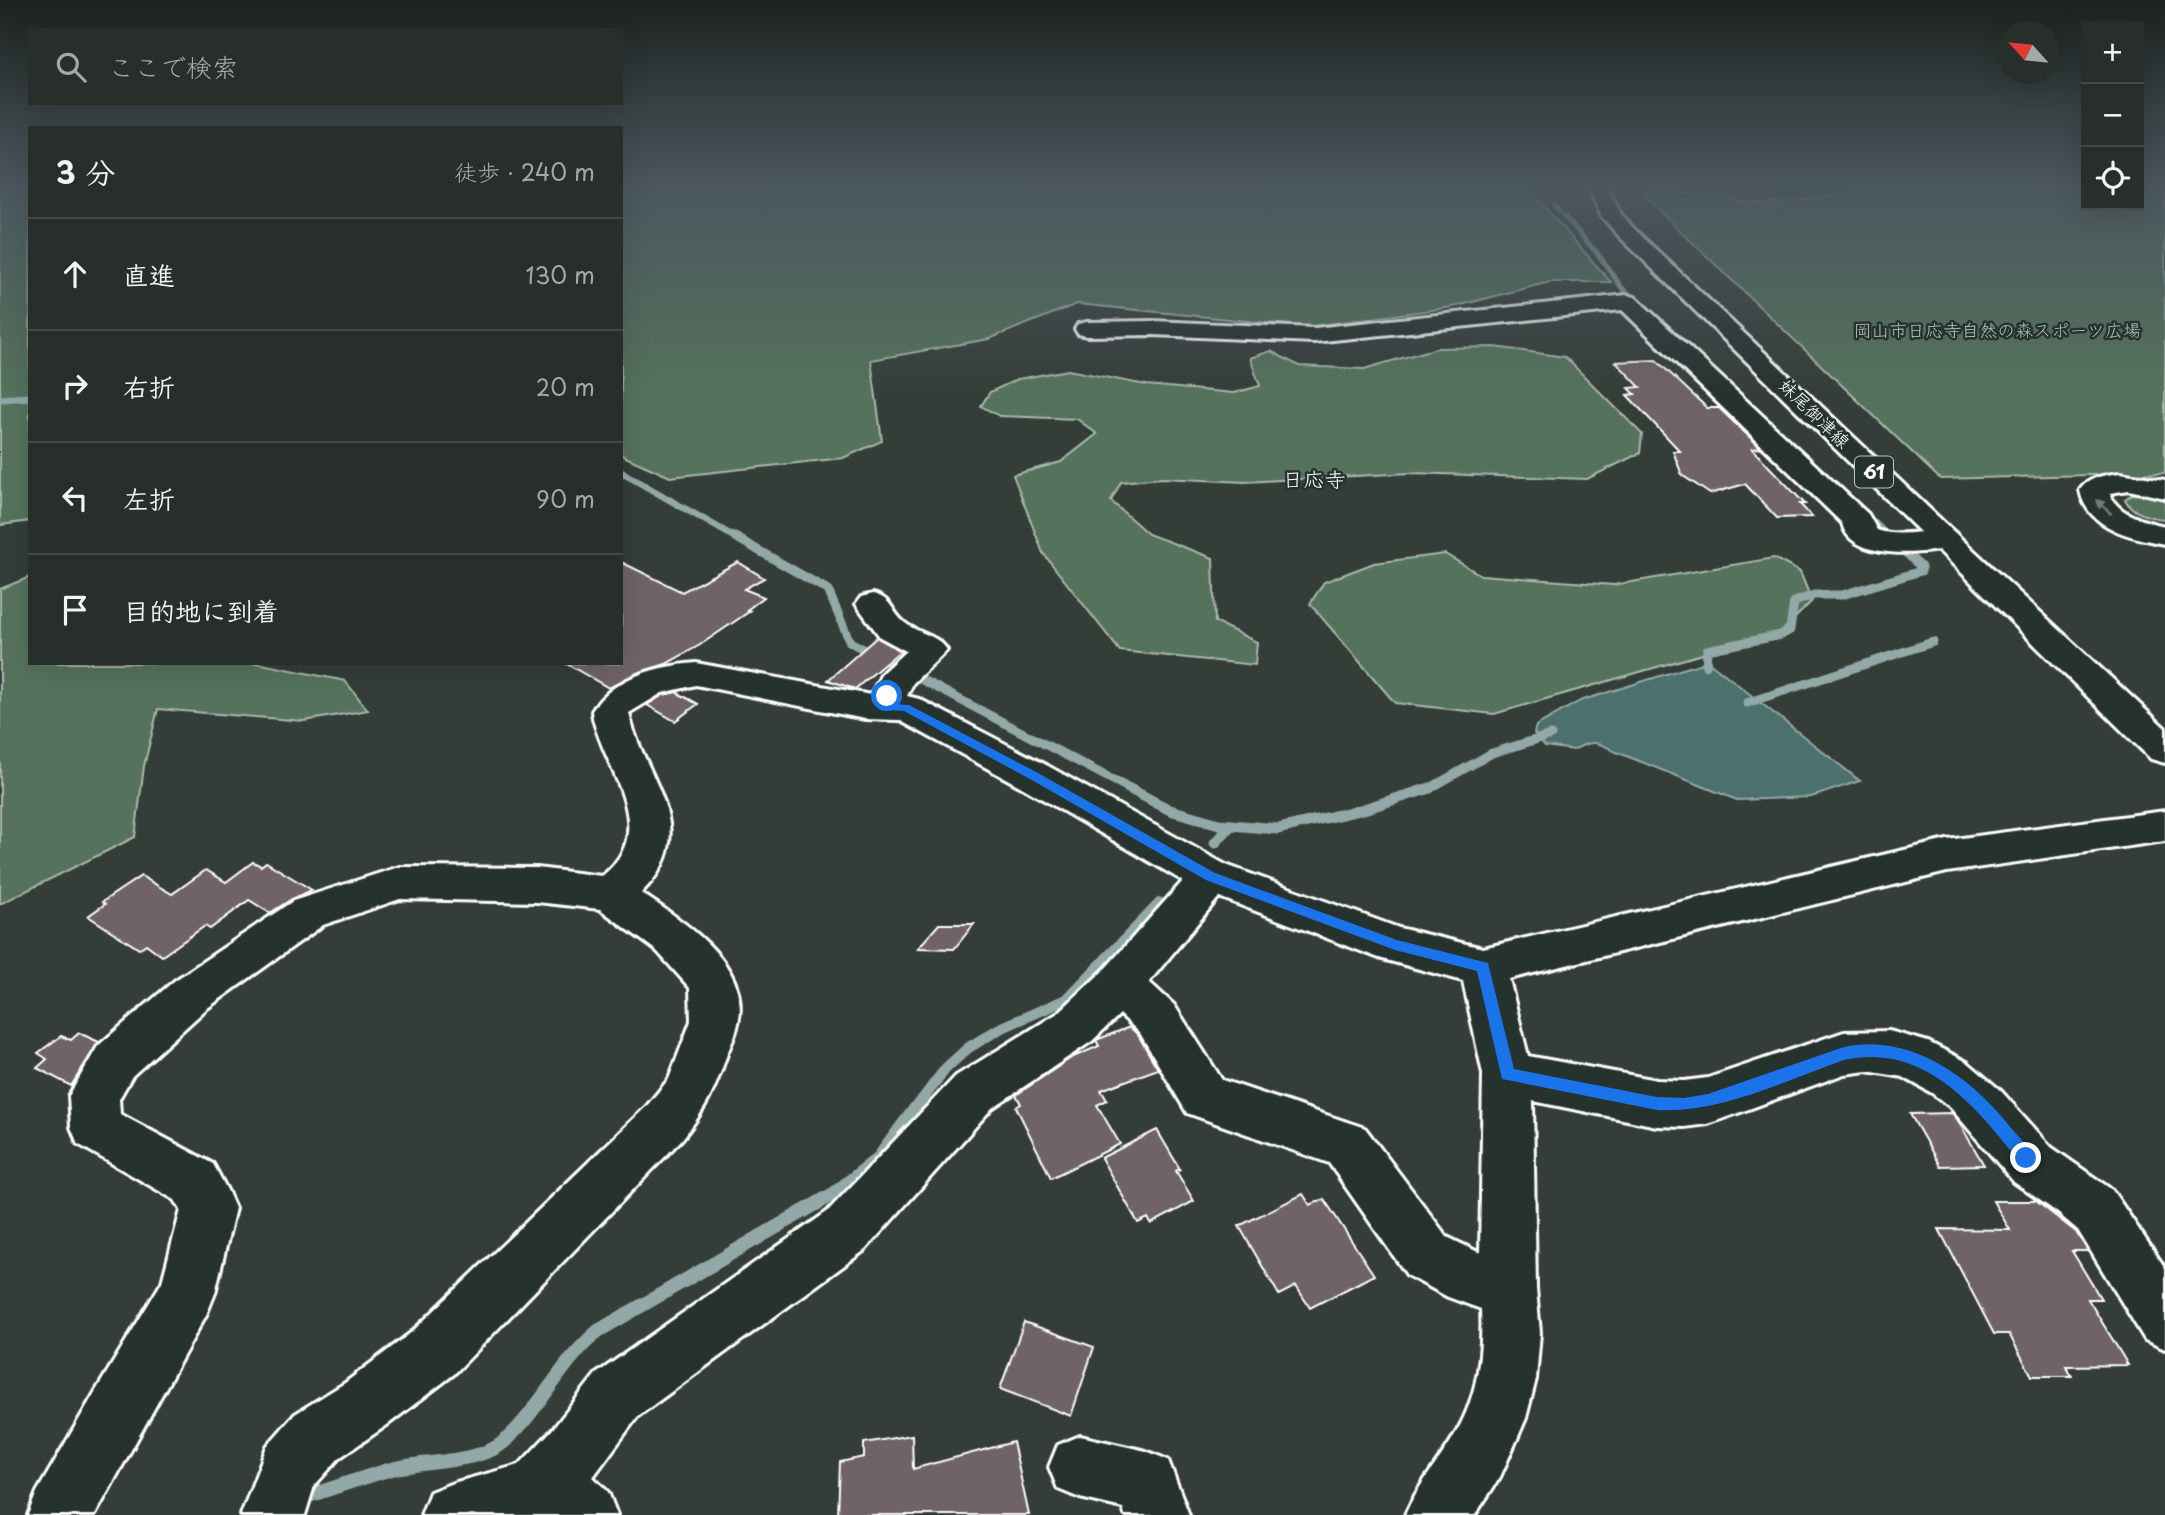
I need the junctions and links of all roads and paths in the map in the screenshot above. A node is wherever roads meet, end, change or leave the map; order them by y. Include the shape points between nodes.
1 (1650, 256) edge
2 (1087, 329) dead end
3 (2165, 489) edge
4 (2165, 535) edge
5 (1944, 540) junction
6 (873, 604) dead end
7 (900, 684) junction
8 (2165, 750) edge
9 (2165, 826) edge
10 (1211, 877) junction
11 (610, 894) junction
12 (1483, 967) junction
13 (1120, 984) junction
14 (1508, 1074) junction
15 (1508, 1289) junction
16 (2165, 1320) edge
17 (1080, 1467) dead end
18 (567, 1496) edge
19 (276, 1503) edge
20 (60, 1515) edge
21 (453, 1515) edge
22 (1157, 1515) edge
23 (1437, 1515) edge

1 - 5 street, 妹尾御津線 / 61
2 - 5 street via 1314,335 1627,302 1857,520 1870,540
4 -> 3 street via 2114,517 2095,498 2095,490 2102,484 2116,482
5 - 8 street, 妹尾御津線 / 61
6 - 7 street via 892,630 930,650
7 - 10 street via 905,708
7 - 11 street via 865,706 696,674 664,678 617,702 610,711 612,727 649,811 646,849 637,870
9 - 12 street via 1947,856
10 - 12 street via 1395,945
10 - 13 street
11 - 19 street via 673,938 713,985 715,1021 689,1092 664,1124 457,1331 366,1404 317,1436 289,1468
11 - 20 street via 537,885 399,883 308,913 190,995 114,1061 94,1096 96,1127 194,1182 208,1208 187,1293
12 - 14 street
13 - 15 street via 1157,1018 1205,1097 1347,1145 1427,1256 1468,1277
13 - 18 street via 1075,1027 974,1092 846,1231 617,1395 574,1452
14 - 15 street
14 - 16 street via 1657,1103 1684,1104 1708,1101 1844,1053 1886,1050 1909,1056 1931,1065 1966,1091 2026,1158 2096,1211
15 - 23 street via 1511,1334 1496,1418 1478,1455
17 - 22 street via 1146,1482
18 - 21 street via 537,1491

